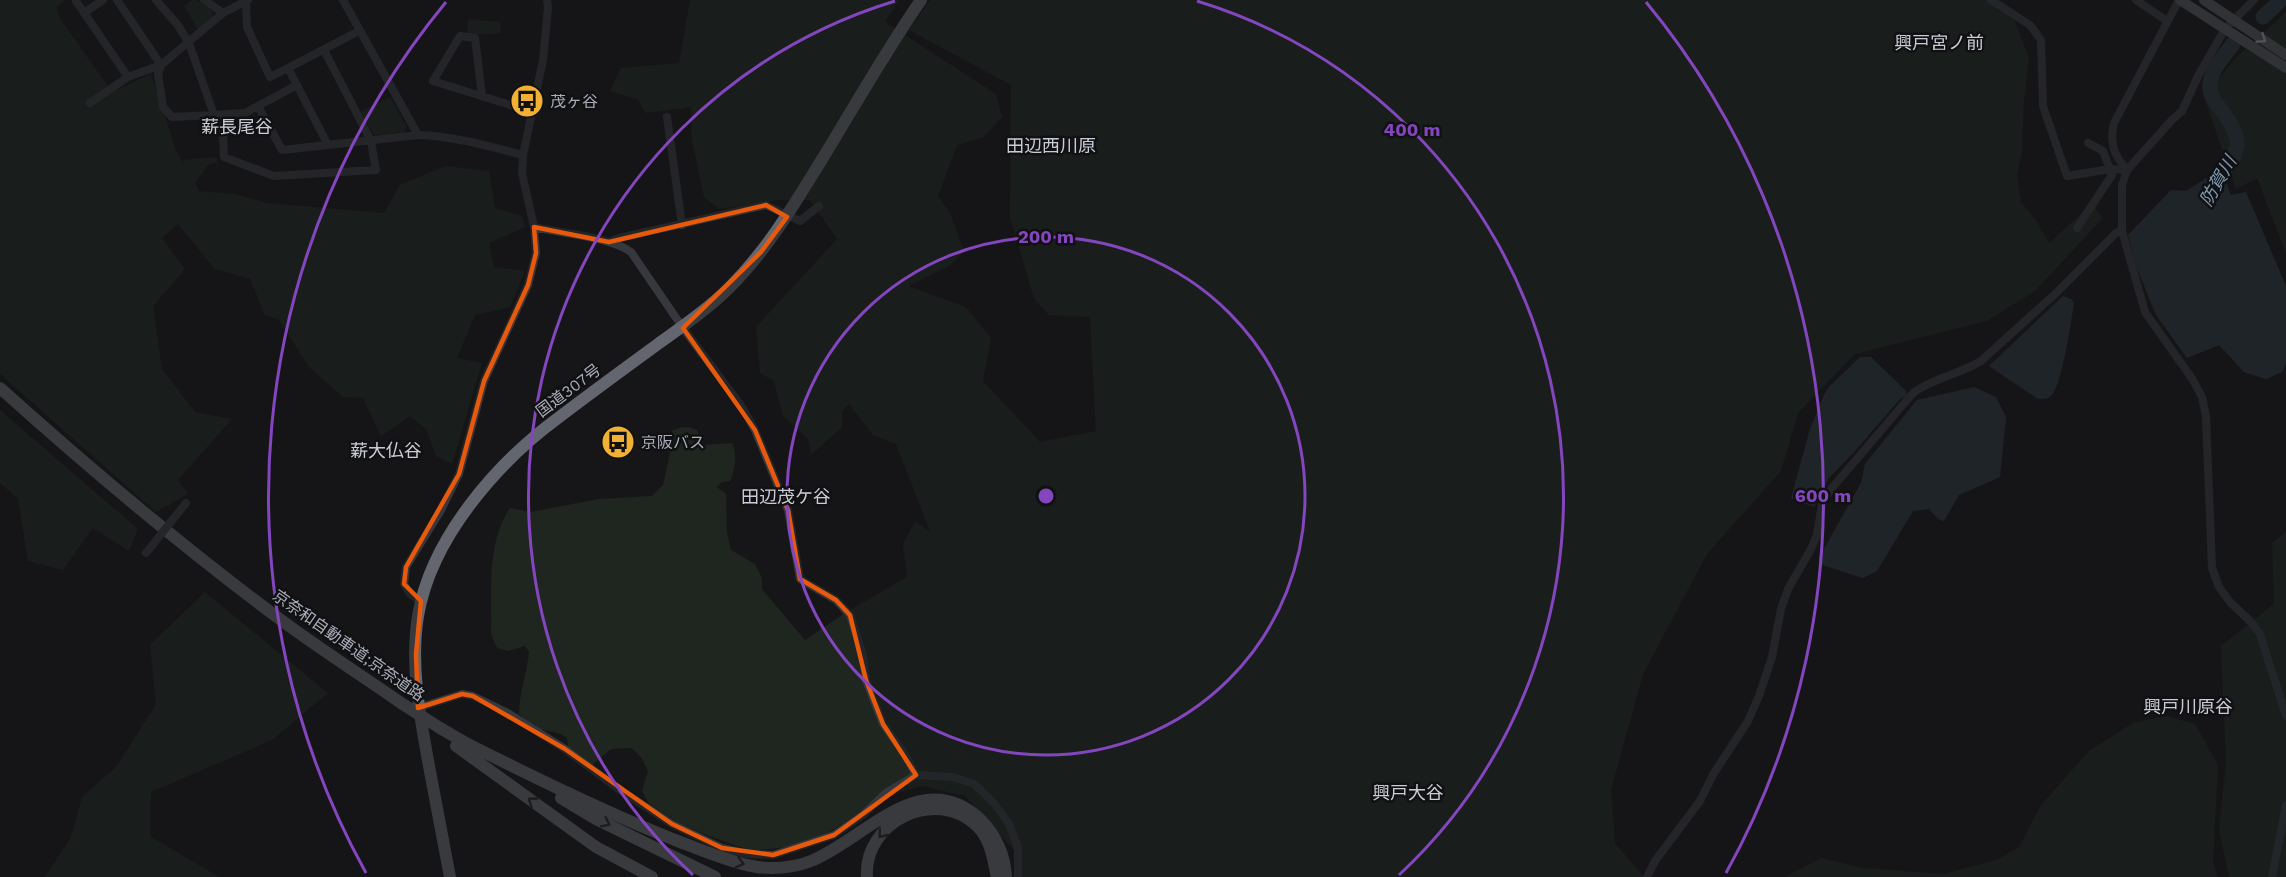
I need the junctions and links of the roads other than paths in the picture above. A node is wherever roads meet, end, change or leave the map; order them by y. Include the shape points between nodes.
1 (103, 0) edge
2 (117, 0) edge
3 (156, 0) edge
4 (204, 0) edge
5 (343, 0) edge
6 (547, 0) edge
7 (921, 0) edge
8 (1991, 0) edge
9 (2136, 0) edge
10 (2204, 0) edge
11 (2254, 0) edge
12 (76, 1) edge
13 (247, 1) edge
14 (2181, 1) edge
15 (223, 12) junction
16 (84, 13) junction
17 (2233, 20) junction
18 (2167, 21) junction
19 (2225, 29) junction
20 (359, 31) junction
21 (189, 44) junction
22 (324, 50) junction
23 (2286, 55) edge
24 (161, 65) junction
25 (288, 68) junction
26 (2286, 68) edge
27 (128, 77) junction
28 (297, 85) junction
29 (482, 96) junction
30 (90, 103) dead end
31 (258, 106) junction
32 (533, 112) junction
33 (218, 115) junction
34 (667, 117) dead end
35 (418, 135) junction
36 (371, 141) junction
37 (2088, 143) dead end
38 (328, 145) junction
39 (523, 155) junction
40 (2110, 169) junction
41 (2127, 170) junction
42 (819, 206) dead end
43 (787, 217) junction
44 (682, 225) junction
45 (534, 228) junction
46 (2077, 228) dead end
47 (2122, 231) junction
48 (609, 242) junction
49 (683, 328) junction
50 (0, 388) edge
51 (0, 394) edge
52 (186, 503) dead end
53 (144, 557) dead end
54 (421, 601) junction
55 (400, 706) junction
56 (418, 708) junction
57 (2286, 716) edge
58 (439, 731) junction
59 (464, 742) junction
60 (916, 775) junction
61 (2286, 805) edge
62 (650, 876) edge
63 (450, 877) edge
64 (715, 877) edge
65 (867, 877) edge
66 (997, 877) edge
67 (1006, 877) edge
68 (1018, 877) edge
69 (1647, 877) edge
70 (2272, 877) edge

1 - 16 street
2 - 24 street
3 - 21 street
4 - 15 street
5 - 20 street
6 - 32 street via 543,60
7 - 43 highway, 国道307号
8 - 40 street via 2030,24 2041,40 2043,106 2067,176
9 - 18 street
10 - 17 main road
11 - 17 street
12 - 16 street
13 - 15 street
13 - 25 street via 247,27 270,77
14 - 18 street
14 - 19 main road
15 - 21 street
16 - 27 street
17 - 19 street
17 -> 23 main road
18 - 41 street via 2110,136 2114,155
19 - 26 main road
19 - 41 street via 2182,111
20 - 22 street
20 - 35 street
21 - 24 street
21 - 33 street
22 - 25 street
22 - 36 street
24 - 27 street
24 - 33 street via 158,74 163,107 172,117
25 - 28 street
27 - 30 street
28 - 31 street
28 - 38 street
29 - 29 street via 433,81 460,36 475,38
29 - 32 street
31 - 33 street via 245,113
31 - 38 street via 282,150
32 - 39 street
33 - 36 street via 224,157 274,176 376,170
34 - 44 street
35 - 36 street
35 - 39 street
36 - 38 street
37 - 40 street via 2103,151
39 - 45 street via 522,173
40 - 41 street
40 - 46 street via 2112,175
41 - 47 street via 2122,185
42 - 43 street via 801,221
43 - 44 street via 766,205
43 - 49 highway, 国道307号 via 730,286
44 - 48 street
45 - 48 street
45 - 54 street via 536,253 528,285 484,381 459,474 406,567 404,584
47 - 57 street via 2145,312 2202,397 2212,567 2219,587 2260,634
47 - 69 street via 1981,361 1913,393 1832,488 1822,504 1811,549 1788,589 1772,657 1748,721 1700,801
48 - 49 street via 631,252
49 - 54 highway, 国道307号 via 513,455 458,520
49 - 60 street via 755,430 788,510 800,579 836,600 850,615 863,655 866,680 883,724
50 - 55 highway, 京奈和自動車道;京奈道路 via 211,566
51 - 55 highway, 京奈和自動車道;京奈道路 via 67,456 207,570 279,625
52 - 53 street, bridge
54 - 56 highway, 国道307号 via 416,654
55 - 58 highway, 京奈和自動車道;京奈道路
56 - 60 street via 462,694 473,696 565,748 672,824 722,848 748,854 773,855 834,835 886,793
56 - 63 highway, 国道307号
58 - 59 highway, 京奈和自動車道;京奈道路
62 -> 58 highway, 京奈和自動車道;京奈道路 via 596,847
59 -> 64 highway, 京奈和自動車道;京奈道路 via 597,819
59 -> 67 highway via 645,828 754,867 776,868 810,861 905,804 925,800 953,803 976,816 993,833
60 - 68 street via 953,777 974,784 993,802 1009,824 1018,848
61 - 70 street
66 -> 65 highway via 991,848 977,826 939,809 909,813 890,824 875,842

